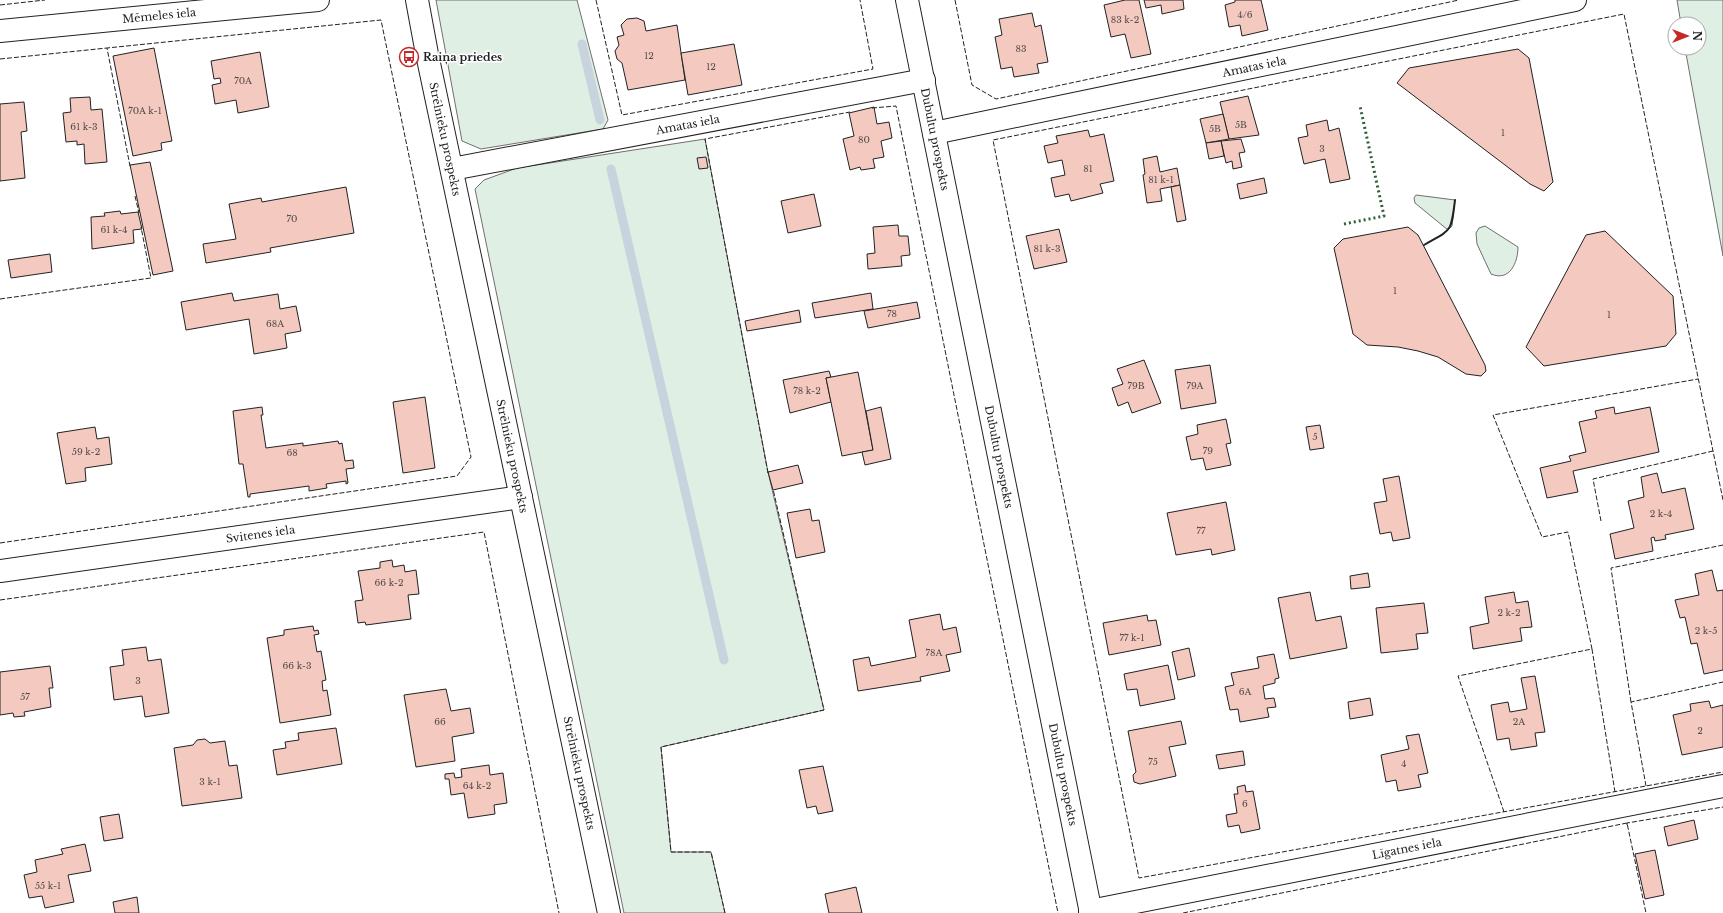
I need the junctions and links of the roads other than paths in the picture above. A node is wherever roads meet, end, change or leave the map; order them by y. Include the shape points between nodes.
1 (318, 0) edge
2 (417, 0) edge
3 (907, 0) edge
4 (1575, 0) edge
5 (0, 30) edge
6 (924, 80) junction
7 (934, 133) junction
8 (452, 169) junction
9 (521, 497) junction
10 (0, 571) edge
11 (1723, 786) edge
12 (1091, 912) edge
13 (609, 913) edge

1 - 5 street, Mēmeles iela
2 - 8 street, Strēlnieku prospekts
3 - 6 street, Dubultu prospekts
4 - 7 street, Amatas iela
6 - 7 street, Dubultu prospekts
6 - 8 street, Amatas iela
7 - 12 street, Dubultu prospekts
8 - 9 street, Strēlnieku prospekts
9 - 10 street, Svitenes iela
9 - 13 street, Strēlnieku prospekts
11 - 12 street, Līgatnes iela

